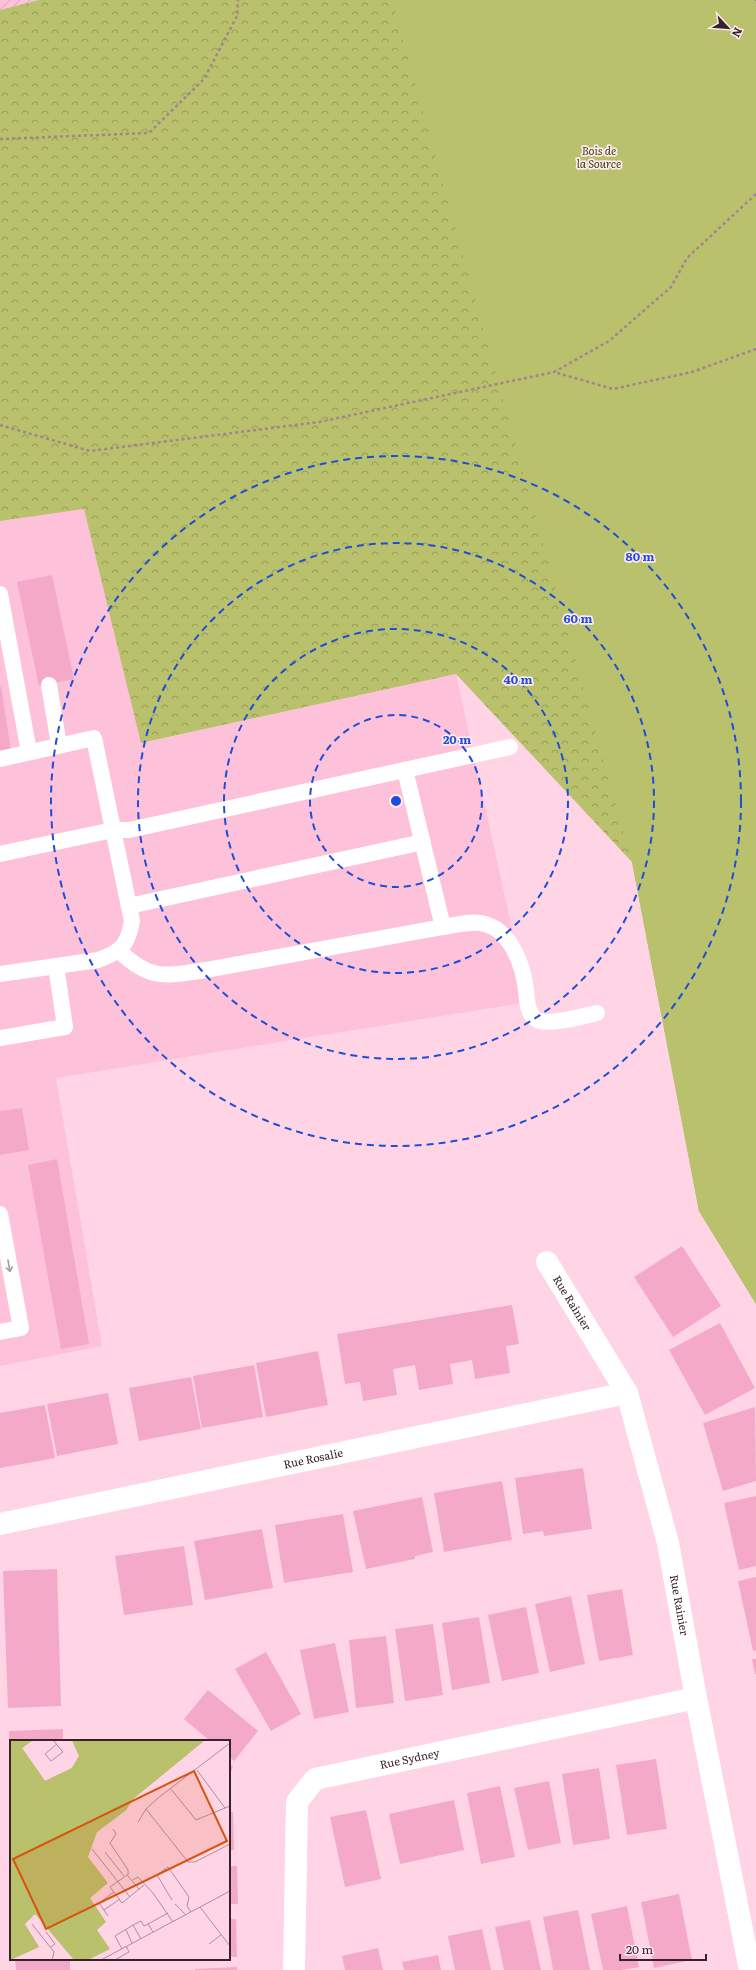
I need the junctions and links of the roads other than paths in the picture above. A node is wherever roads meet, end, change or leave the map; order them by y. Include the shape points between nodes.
1 (0, 594) edge
2 (49, 685) dead end
3 (59, 745) junction
4 (510, 747) dead end
5 (29, 752) junction
6 (0, 759) edge
7 (405, 770) junction
8 (113, 830) junction
9 (423, 842) junction
10 (0, 854) edge
11 (129, 906) junction
12 (442, 927) junction
13 (119, 951) junction
14 (56, 966) junction
15 (0, 974) edge
16 (597, 1014) dead end
17 (0, 1038) edge
18 (0, 1214) edge
19 (547, 1262) dead end
20 (0, 1332) edge
21 (627, 1393) junction
22 (0, 1524) edge
23 (696, 1698) junction
24 (294, 1970) edge
25 (750, 1970) edge

1 - 5 lane
2 - 3 lane
3 - 5 lane
3 - 8 lane via 94,738
4 - 7 lane
5 - 6 lane
7 - 8 lane via 130,830
7 - 9 lane
8 - 10 lane
8 - 11 lane
9 - 11 lane
9 - 12 lane
11 - 13 lane via 132,921 126,942
12 - 13 lane via 169,975 143,970
12 - 16 lane via 472,922 484,923 503,936 514,948 521,966 528,1006 532,1016 538,1021 547,1023
13 - 14 lane via 98,960
14 - 15 lane
14 - 17 lane via 65,1027
18 -> 20 lane via 21,1328
19 - 21 street, Rue Rainier
21 - 22 street, Rue Rosalie
21 - 23 street, Rue Rainier via 668,1543
23 - 24 street, Rue Sydney via 315,1779 297,1802
23 - 25 street, Rue Rainier

